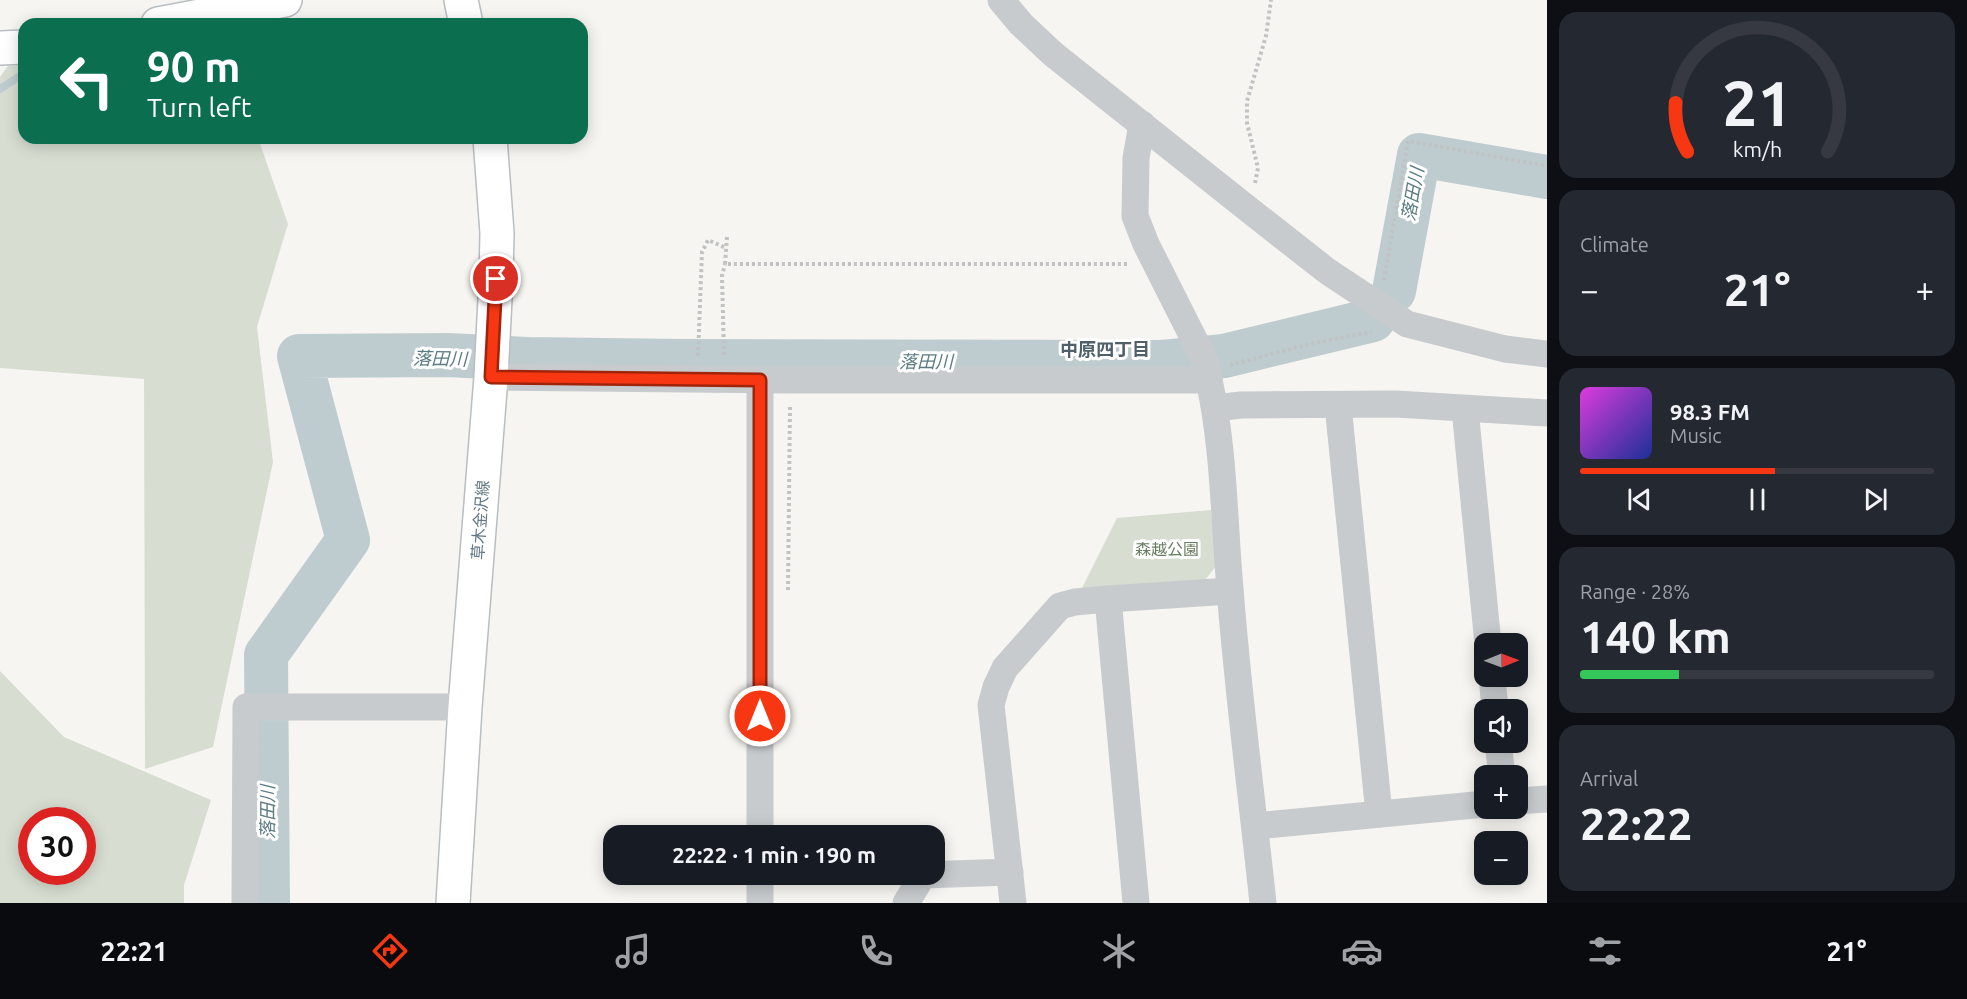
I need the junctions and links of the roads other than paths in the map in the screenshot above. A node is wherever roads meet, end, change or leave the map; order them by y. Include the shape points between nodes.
1 (285, 0) edge
2 (461, 0) edge
3 (1001, 0) edge
4 (190, 18) edge
5 (465, 18) edge
6 (18, 47) edge
7 (0, 48) edge
8 (1142, 124) junction
9 (490, 144) edge
10 (1547, 354) edge
11 (1208, 375) junction
12 (491, 377) junction
13 (760, 380) junction
14 (1338, 405) junction
15 (1215, 408) junction
16 (1465, 409) junction
17 (1547, 413) edge
18 (1230, 591) junction
19 (1108, 599) junction
20 (1487, 633) edge
21 (465, 707) junction
22 (1547, 799) edge
23 (1528, 800) edge
24 (1474, 805) edge
25 (1379, 814) junction
26 (760, 825) edge
27 (1255, 826) junction
28 (1010, 872) junction
29 (760, 885) edge
30 (245, 903) edge
31 (453, 903) edge
32 (760, 903) edge
33 (906, 903) edge
34 (1013, 903) edge
35 (1136, 903) edge
36 (1263, 903) edge

1 - 4 main road
2 - 5 main road
3 - 8 street via 1053,54
6 - 7 main road
8 - 10 street via 1327,271 1407,324 1505,349
8 - 11 street via 1136,158 1135,216 1206,363
9 - 12 main road, 草木金沢線 via 497,233
11 - 13 street
11 - 15 street
12 - 13 street
12 - 21 main road, 草木金沢線
13 - 26 street
14 - 15 street
14 - 16 street
14 - 25 street
15 - 18 street
16 - 17 street
16 - 20 street
18 - 19 street
18 - 27 street
19 - 28 street via 1060,606 1005,668 996,687 992,705
19 - 35 street
21 - 30 street via 246,707
21 - 31 main road, 草木金沢線
22 - 23 street
24 - 25 street
25 - 27 street
27 - 36 street
28 - 33 street via 923,875
28 - 34 street
29 - 32 street

